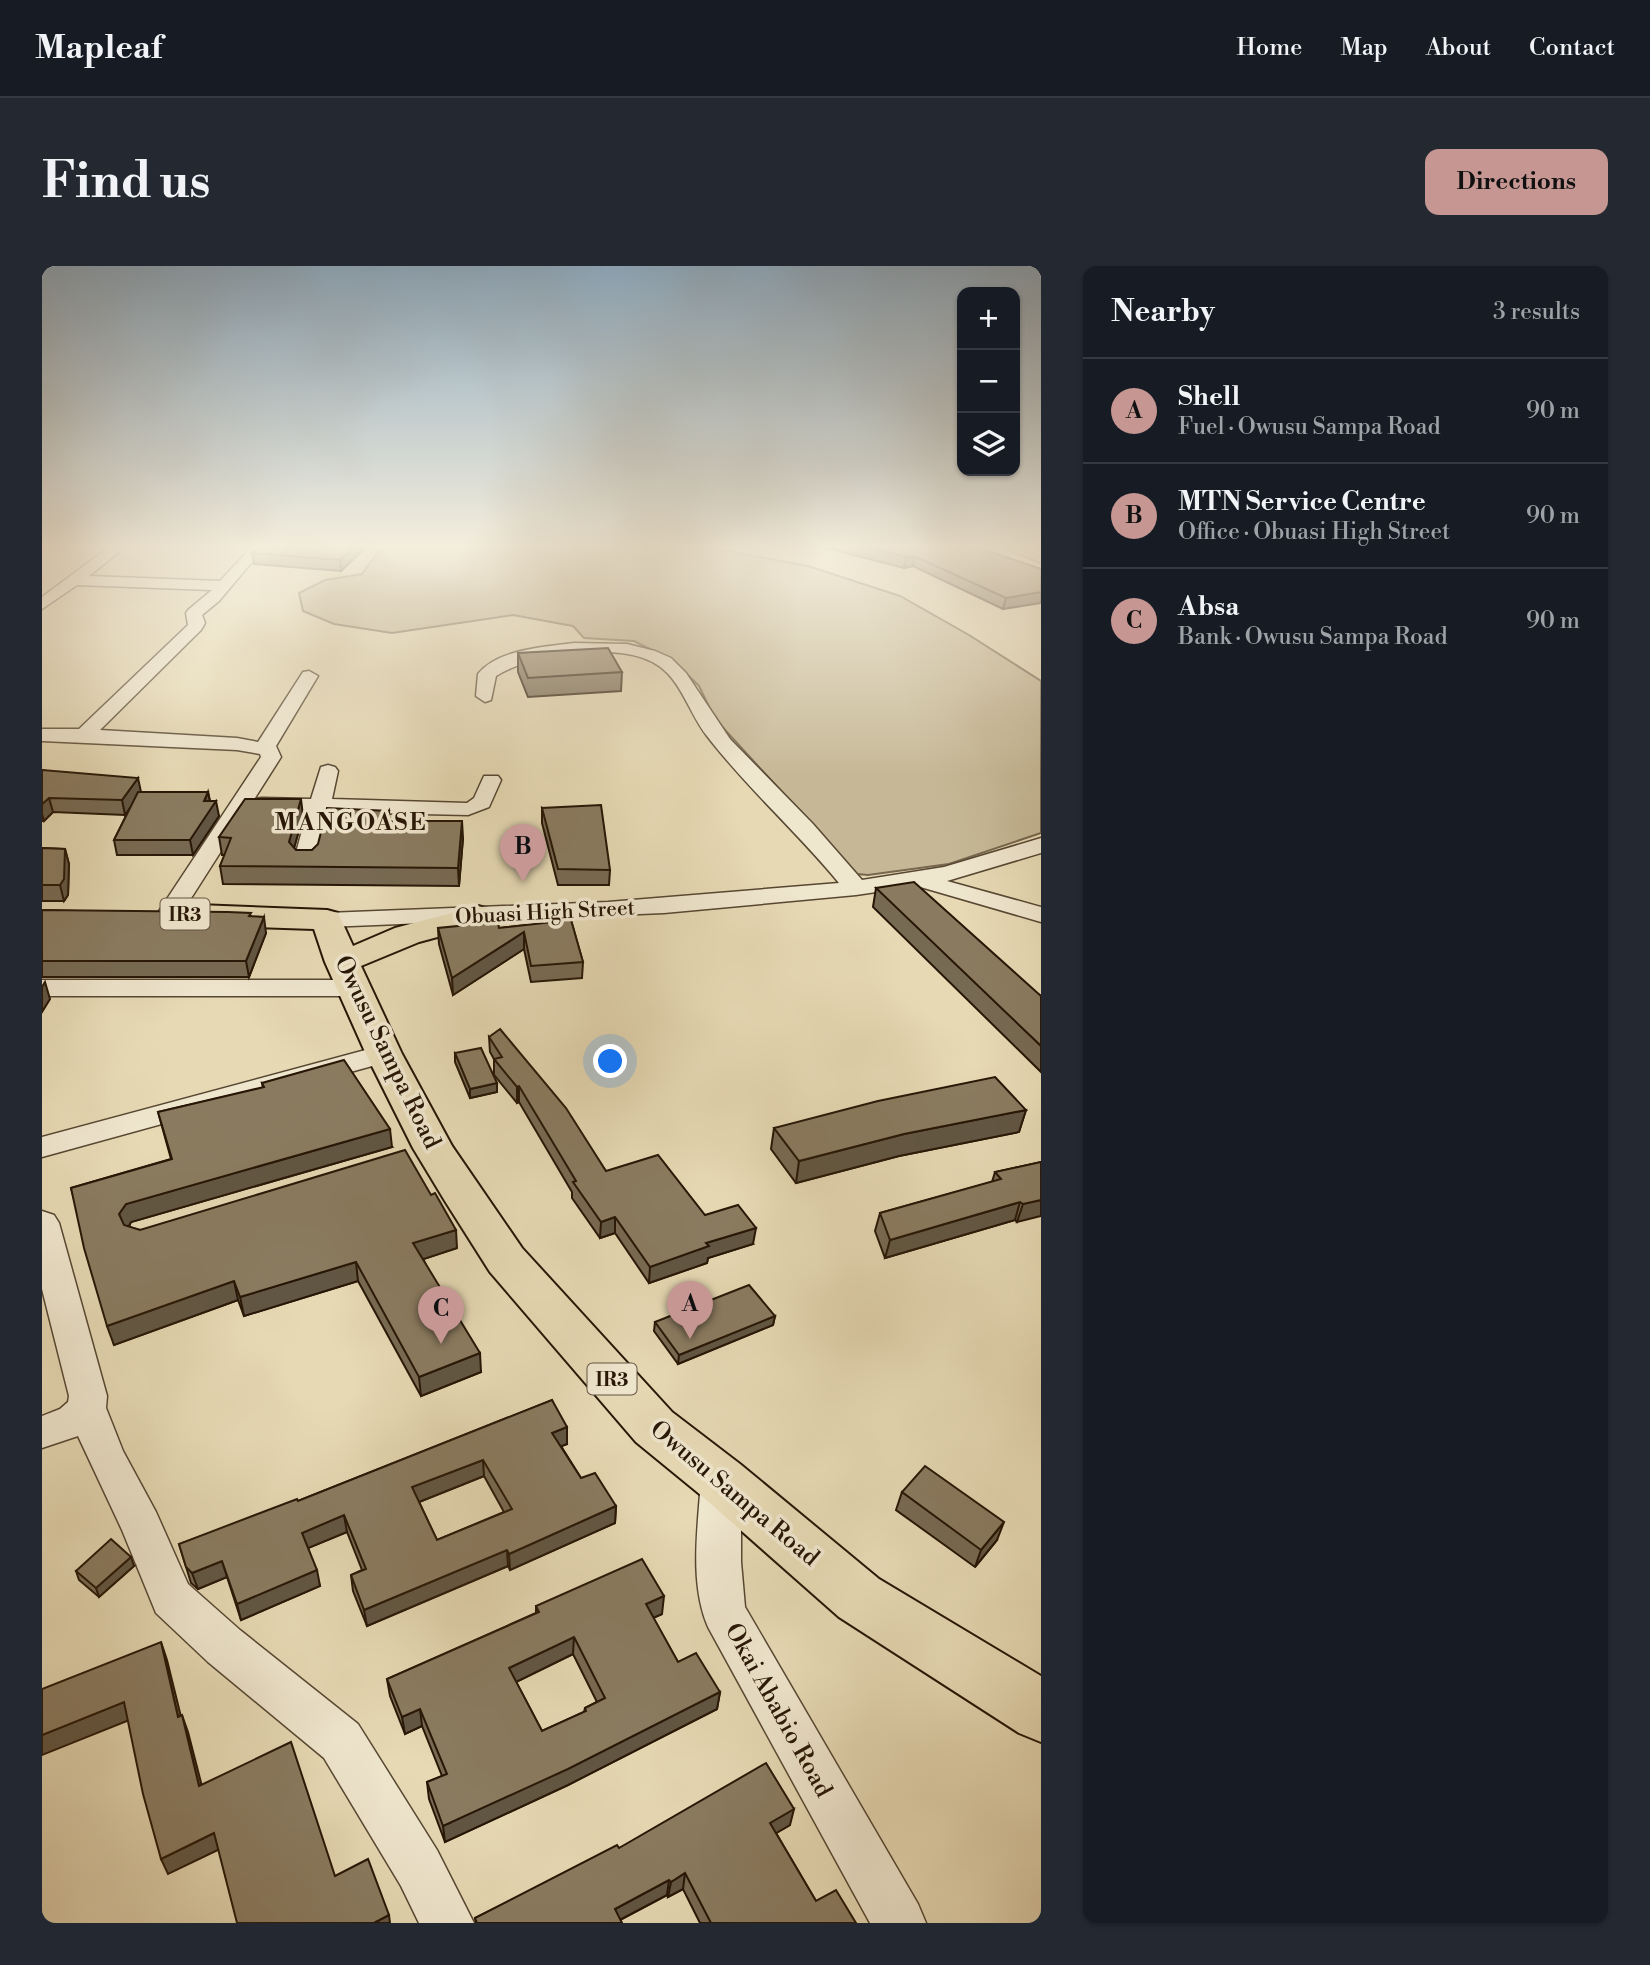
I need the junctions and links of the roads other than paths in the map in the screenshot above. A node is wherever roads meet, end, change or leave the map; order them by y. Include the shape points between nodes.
1 (196, 621) edge
2 (309, 676) dead end
3 (485, 695) dead end
4 (42, 735) edge
5 (84, 735) junction
6 (265, 747) junction
7 (328, 771) dead end
8 (491, 780) dead end
9 (240, 803) junction
10 (320, 805) junction
11 (1041, 845) edge
12 (306, 860) edge
13 (919, 880) junction
14 (856, 888) junction
15 (155, 914) joint
16 (1041, 915) edge
17 (478, 916) junction
18 (341, 957) junction
19 (42, 988) edge
20 (383, 1054) junction
21 (42, 1147) edge
22 (42, 1223) edge
23 (88, 1408) junction
24 (42, 1432) edge
25 (721, 1480) junction
26 (1041, 1711) edge
27 (447, 1923) edge
28 (899, 1923) edge

1 - 5 street
2 - 6 street
3 - 14 street via 487,674 513,659 577,649 635,650 657,657 671,668 714,732
4 - 5 street
5 - 6 street
6 - 9 street via 271,757
7 - 10 street
8 - 10 street via 484,803 468,810
9 - 10 street
9 - 15 street
10 - 12 street
11 - 13 street, Obuasi High Street via 995,862
13 - 14 street, Obuasi High Street
13 - 16 street
14 - 17 street, Obuasi High Street via 683,906
15 - 18 main road, Obuasi High Street / IR3
17 - 18 street, Obuasi High Street
17 - 18 main road
18 - 19 street
18 - 20 main road, Owusu Sampa Road / IR3
20 - 21 street
20 - 25 main road, Owusu Sampa Road / IR3 via 420,1152 506,1260 654,1427
22 - 23 street
23 - 24 street via 74,1421
23 - 27 street via 172,1598 341,1741
25 - 26 main road, Owusu Sampa Road / IR3 via 859,1598
25 - 28 street, Okai Ababio Road via 718,1552 724,1612

